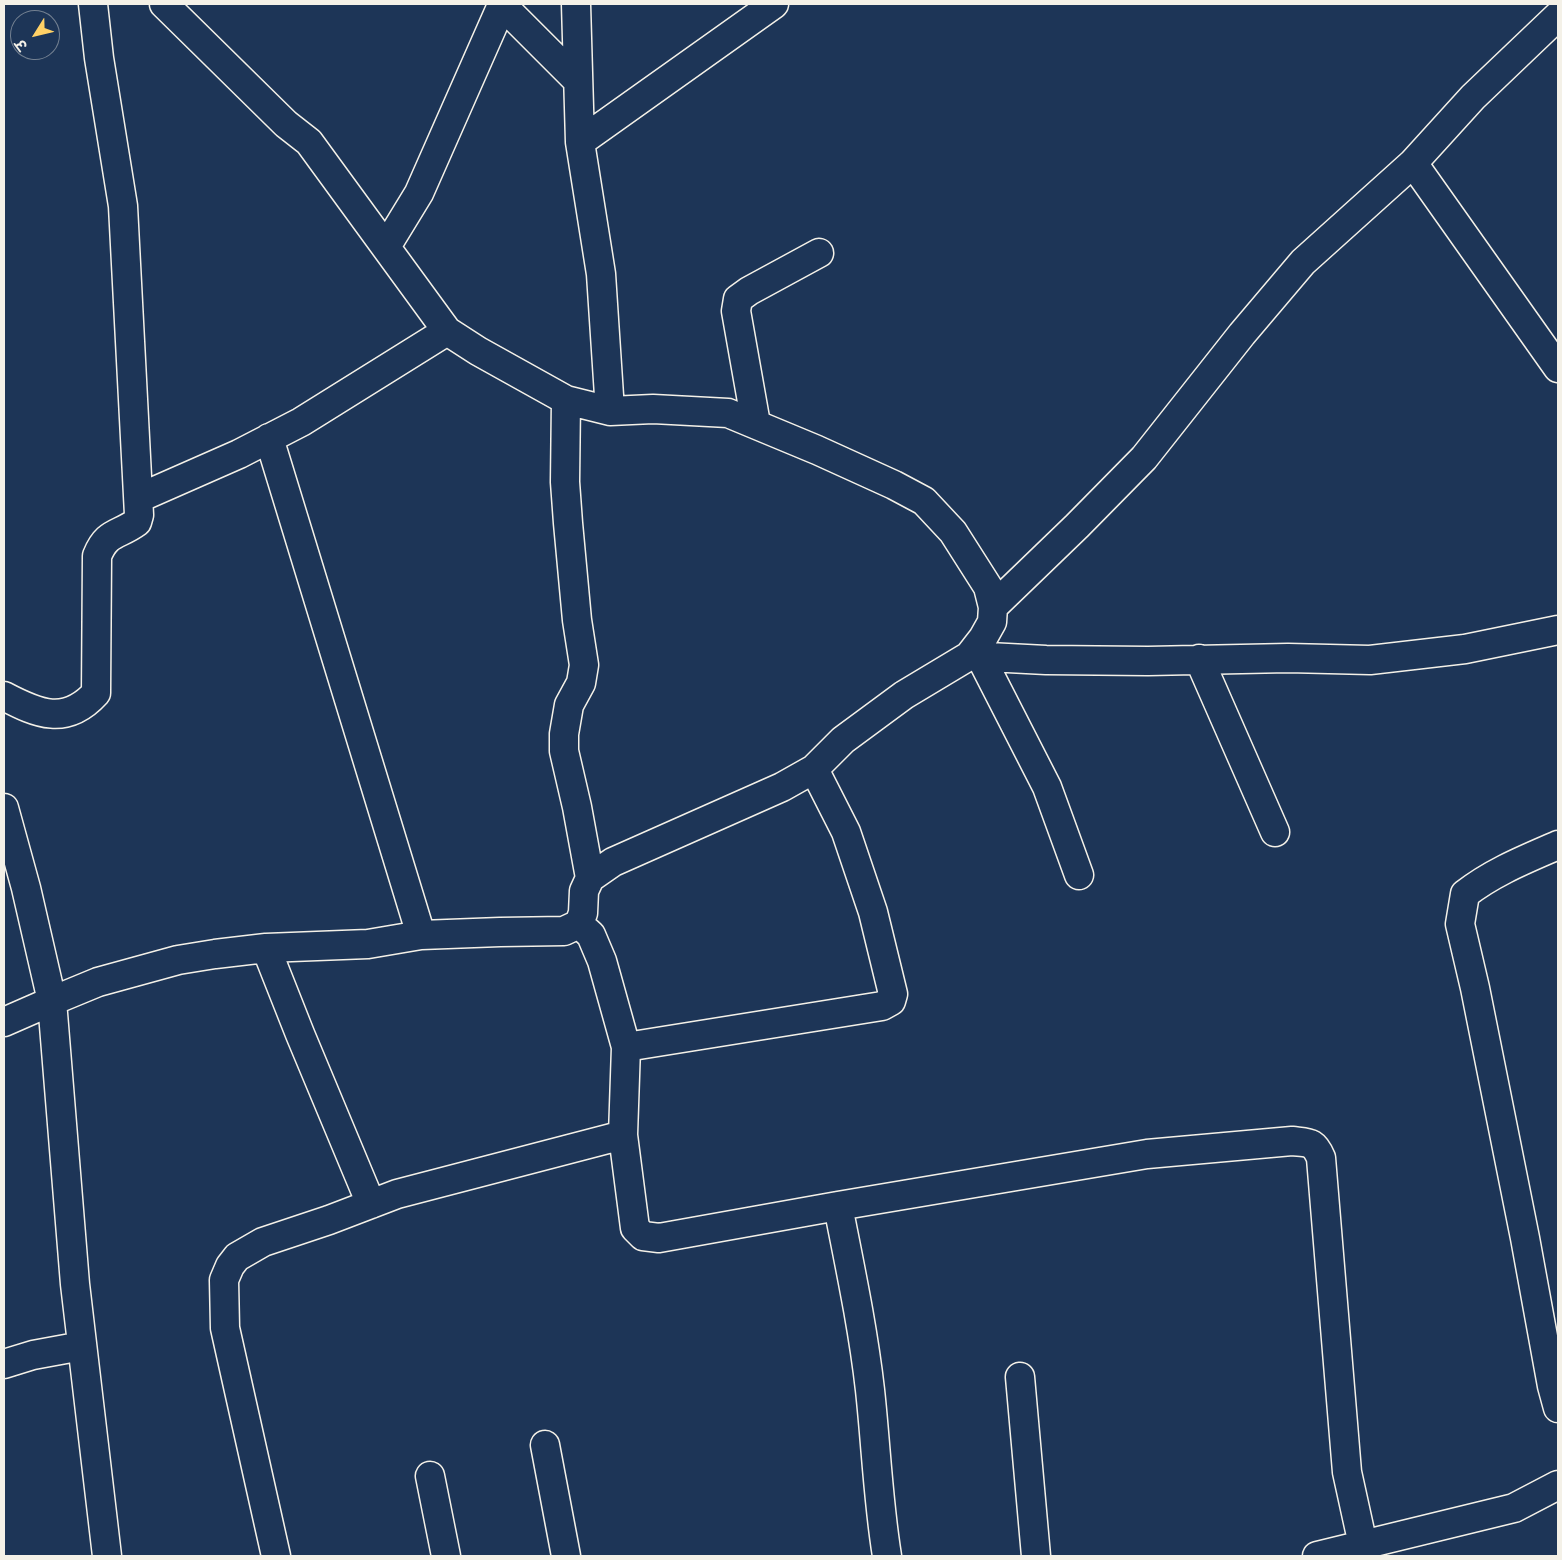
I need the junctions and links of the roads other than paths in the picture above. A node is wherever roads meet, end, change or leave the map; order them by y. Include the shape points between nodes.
1 (93, 4) edge
2 (164, 4) edge
3 (501, 4) edge
4 (576, 4) edge
5 (774, 4) edge
6 (1558, 16) edge
7 (578, 82) junction
8 (580, 142) junction
9 (1413, 163) junction
10 (386, 247) junction
11 (819, 253) dead end
12 (447, 330) junction
13 (1558, 368) edge
14 (566, 400) junction
15 (610, 411) junction
16 (756, 424) junction
17 (270, 438) junction
18 (139, 498) junction
19 (993, 607) junction
20 (1558, 630) edge
21 (974, 656) junction
22 (1199, 659) junction
23 (4, 696) edge
24 (814, 769) junction
25 (4, 808) edge
26 (1275, 832) dead end
27 (1558, 845) edge
28 (1079, 875) dead end
29 (590, 878) junction
30 (579, 924) junction
31 (421, 936) junction
32 (266, 948) junction
33 (52, 1001) junction
34 (4, 1022) edge
35 (626, 1048) junction
36 (623, 1135) junction
37 (371, 1204) junction
38 (838, 1206) junction
39 (82, 1346) junction
40 (4, 1364) edge
41 (1020, 1377) dead end
42 (1558, 1408) edge
43 (545, 1445) dead end
44 (430, 1476) dead end
45 (1558, 1485) edge
46 (1362, 1545) junction
47 (106, 1556) edge
48 (276, 1556) edge
49 (446, 1556) edge
50 (566, 1556) edge
51 (887, 1556) edge
52 (1036, 1556) edge
53 (1317, 1556) edge

1 - 18 street via 123,206
2 - 10 street via 286,124 309,142
3 - 7 street
3 - 10 street via 419,193
4 - 7 street
5 - 8 street
6 - 9 street via 1473,97
7 - 8 street
8 - 15 street via 601,274
9 - 13 street
9 - 19 street via 1303,262 1144,458
10 - 12 street
11 - 16 street via 738,299 736,311
12 - 14 street
12 - 17 street
14 - 15 street
14 - 29 street via 565,482 584,665 581,683 569,705 564,751
15 - 16 street via 653,409 728,413
16 - 19 street via 924,501 953,532 988,587
17 - 18 street
17 - 31 street
18 - 23 street via 137,522 110,536 97,556 96,693 86,704 66,713 46,714
19 - 21 street via 992,622
20 - 22 street via 1465,650 1370,660
21 - 22 street via 1065,660
21 - 24 street via 904,695 843,740
21 - 28 street via 1047,787
22 - 26 street
24 - 29 street via 782,787 613,862
24 - 35 street via 846,832 873,912 893,994 891,1001 882,1006
25 - 33 street
27 - 42 street via 1504,869 1465,894 1460,924
29 - 30 street via 584,891
30 - 31 street via 564,931
30 - 35 street via 591,935 602,961
31 - 32 street via 368,944
32 - 33 street via 178,960 98,982
32 - 37 street
33 - 34 street
33 - 39 street
35 - 36 street
36 - 37 street via 396,1194
36 - 38 street via 634,1228 643,1236 659,1238
37 - 48 street via 263,1242 237,1257 224,1280 225,1328
38 - 46 street via 1147,1154 1292,1141 1310,1143 1322,1158 1347,1472
38 - 51 street via 870,1389 881,1522
39 - 40 street
39 - 47 street
41 - 52 street
43 - 50 street
44 - 49 street
45 - 46 street via 1514,1508
46 - 53 street

